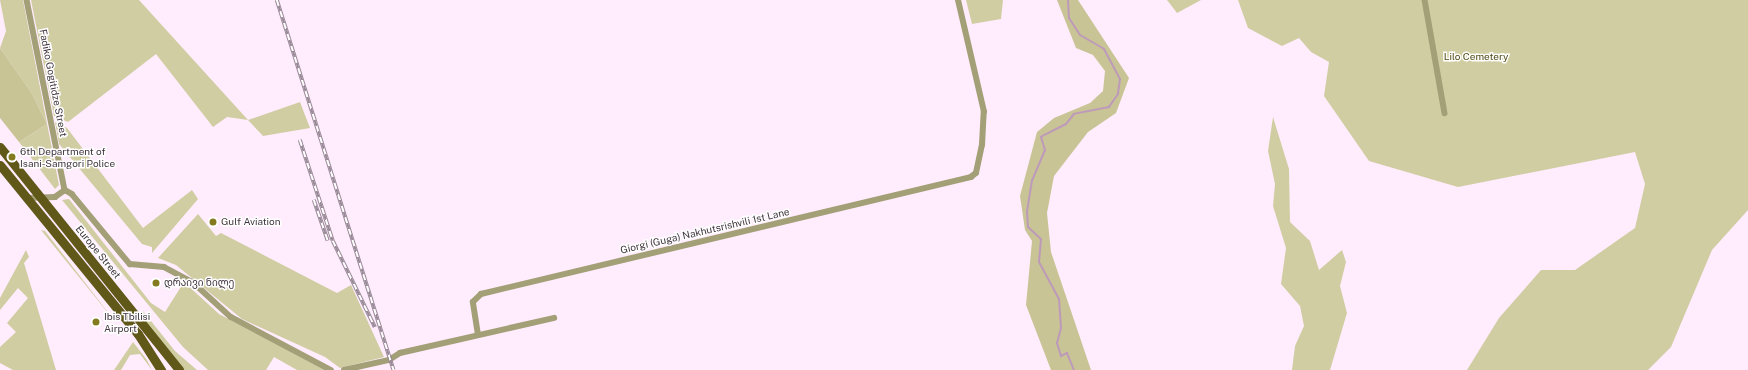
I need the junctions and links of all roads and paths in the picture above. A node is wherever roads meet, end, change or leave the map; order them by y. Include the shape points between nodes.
1 (27, 0) edge
2 (958, 0) edge
3 (1425, 0) edge
4 (1446, 113) dead end
5 (0, 147) edge
6 (0, 165) edge
7 (65, 190) junction
8 (40, 197) junction
9 (27, 198) junction
10 (554, 318) dead end
11 (478, 335) junction
12 (161, 370) edge
13 (179, 370) edge
14 (331, 370) edge
15 (344, 370) edge

1 - 7 street, Fadiko Gogitidze Street
2 - 11 street, Giorgi (Guga) Nakhutsrishvili 1st Lane via 984,112 982,145 976,173 481,294 473,302
3 - 4 street
5 - 8 main road, Europe Street
6 - 9 main road, Europe Street
7 - 8 street via 55,197
7 - 14 street via 72,194 130,264 164,267 194,283 231,316
8 - 9 street
8 - 13 main road, Europe Street
9 - 12 main road, Europe Street via 138,334
10 - 11 street
11 - 15 street

